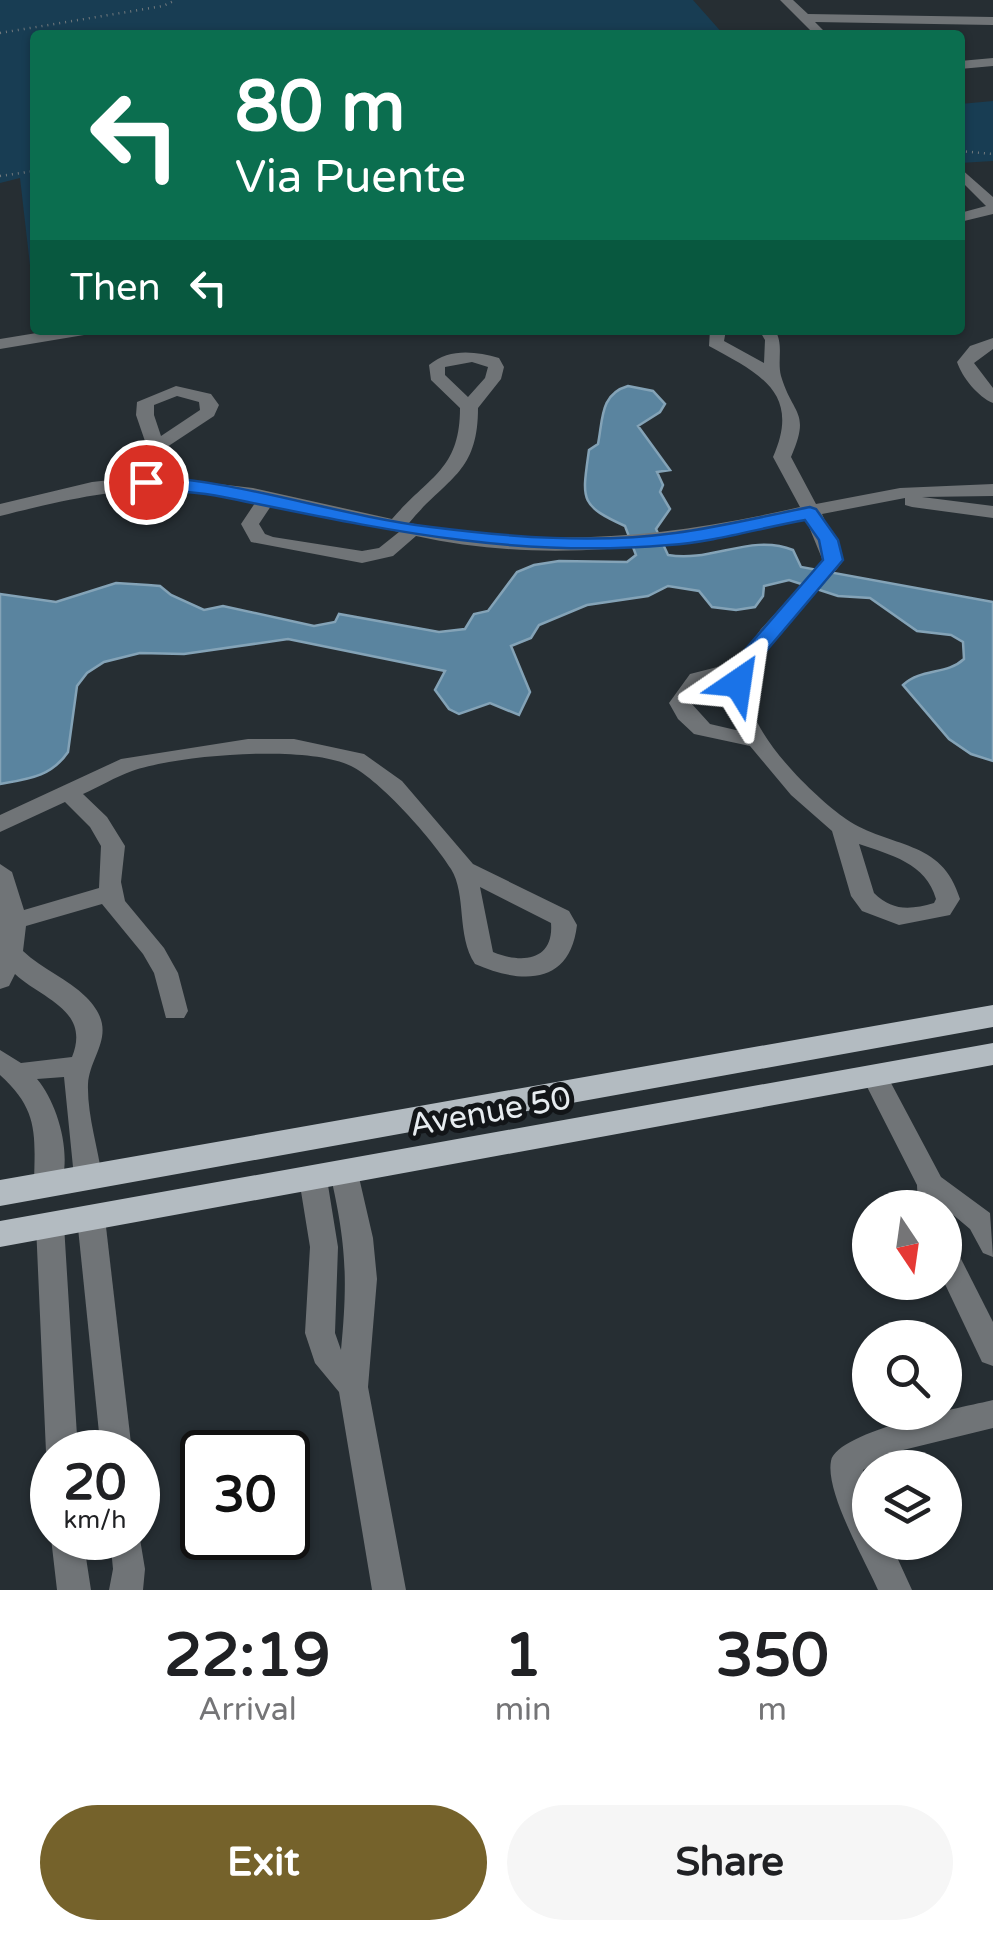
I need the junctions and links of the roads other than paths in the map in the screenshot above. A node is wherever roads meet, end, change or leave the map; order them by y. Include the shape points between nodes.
1 (786, 0) edge
2 (805, 18) junction
3 (993, 21) edge
4 (817, 30) edge
5 (993, 62) edge
6 (965, 65) edge
7 (965, 177) edge
8 (993, 207) edge
9 (965, 216) edge
10 (54, 335) edge
11 (717, 335) edge
12 (770, 335) edge
13 (0, 344) edge
14 (993, 344) edge
15 (772, 374) junction
16 (993, 398) edge
17 (469, 407) dead end
18 (156, 447) dead end
19 (146, 482) junction
20 (993, 490) edge
21 (267, 498) junction
22 (878, 499) junction
23 (0, 510) edge
24 (993, 512) edge
25 (810, 513) junction
26 (404, 527) junction
27 (746, 667) junction
28 (758, 740) junction
29 (69, 792) junction
30 (0, 824) edge
31 (842, 827) junction
32 (465, 870) junction
33 (0, 872) edge
34 (112, 894) junction
35 (14, 921) junction
36 (12, 956) junction
37 (0, 980) edge
38 (175, 1011) dead end
39 (993, 1016) edge
40 (993, 1028) edge
41 (993, 1054) edge
42 (80, 1066) junction
43 (10, 1068) edge
44 (874, 1075) junction
45 (344, 1173) junction
46 (88, 1177) junction
47 (313, 1179) junction
48 (48, 1184) junction
49 (928, 1190) edge
50 (0, 1193) edge
51 (962, 1212) edge
52 (91, 1218) junction
53 (50, 1226) junction
54 (0, 1234) edge
55 (993, 1245) edge
56 (962, 1290) edge
57 (993, 1353) edge
58 (353, 1387) junction
59 (993, 1414) edge
60 (61, 1430) edge
61 (115, 1430) edge
62 (869, 1450) edge
63 (852, 1460) edge
64 (852, 1492) edge
65 (70, 1560) edge
66 (128, 1560) edge
67 (881, 1560) edge
68 (74, 1590) edge
69 (126, 1590) edge
70 (389, 1590) edge
71 (895, 1590) edge

1 - 2 street
2 - 3 street
2 - 4 street
5 - 6 street
7 - 8 street
8 - 9 street
10 - 13 street
11 - 15 street via 715,342
12 - 15 street
14 - 16 street via 965,362
15 - 25 street via 793,417 782,457
17 - 26 street via 460,462 424,492
18 - 19 street
19 - 21 street
19 - 23 street
20 - 22 street via 952,486
21 - 26 street
21 - 26 street via 250,524 258,538 282,546 375,556 394,548
22 - 24 street
22 - 25 street
25 - 26 street via 624,543 500,540
25 - 27 street via 833,560
27 - 28 street via 738,683 739,709
27 - 28 street via 694,678 680,703 695,727
28 - 31 street
29 - 30 street
29 - 32 street via 130,764 248,746 294,746 356,759 394,786
29 - 34 street via 113,846
31 - 31 street via 870,906 899,917 942,909 947,888 929,866
32 - 32 street via 484,958 520,968 550,962 561,950 560,917
33 - 35 street
34 - 35 street
34 - 38 street via 166,972
35 - 36 street
36 - 37 street
36 - 42 street via 84,1013 90,1034
39 - 46 main road, Avenue 50
40 - 44 main road via 892,1047 875,1055
41 - 44 main road, Avenue 50
42 - 43 street
42 - 46 street via 75,1082
43 - 48 street via 44,1106
44 - 45 main road, Avenue 50
44 - 49 street
45 - 47 main road, Avenue 50
45 - 58 street via 362,1279
46 - 48 main road, Avenue 50
46 - 52 main road
47 - 52 main road, Avenue 50
47 - 58 street via 324,1247 320,1333 326,1354
48 - 50 main road, Avenue 50
48 - 53 main road
51 - 55 street via 980,1221
52 - 53 main road, Avenue 50
52 - 61 street
53 - 54 main road, Avenue 50
53 - 60 street
56 - 57 street
58 - 70 street
59 - 62 street via 888,1439
63 - 64 street via 846,1463
65 - 68 street
66 - 69 street
67 - 71 street

